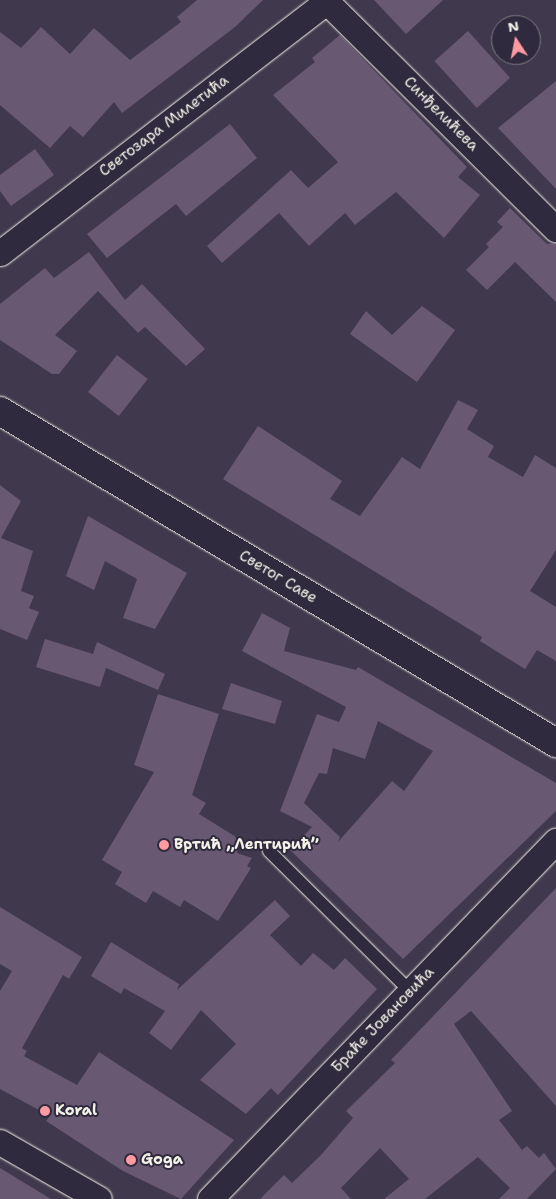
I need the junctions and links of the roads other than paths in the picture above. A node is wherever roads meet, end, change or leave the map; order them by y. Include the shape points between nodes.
1 (326, 0) edge
2 (556, 229) edge
3 (0, 252) edge
4 (0, 411) edge
5 (556, 743) edge
6 (556, 841) edge
7 (269, 851) dead end
8 (410, 991) junction
9 (0, 1142) edge
10 (99, 1199) edge
11 (210, 1199) edge

1 - 2 street, Синђелићева
1 - 3 street, Светозара Милетића
4 - 5 street, Светог Саве
6 - 8 street, Браће Јовановића
7 - 8 lane
8 - 11 street, Браће Јовановића
9 - 10 street

